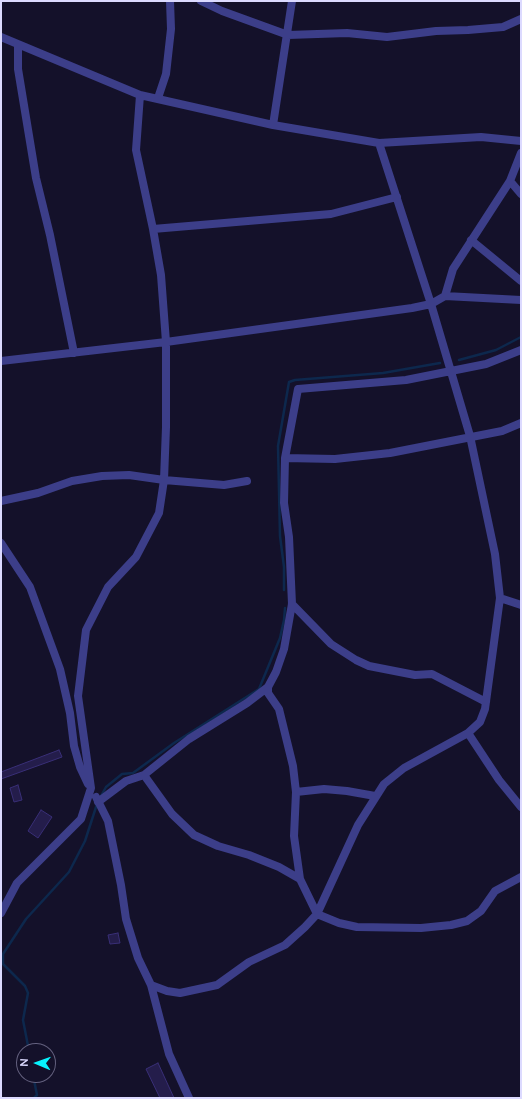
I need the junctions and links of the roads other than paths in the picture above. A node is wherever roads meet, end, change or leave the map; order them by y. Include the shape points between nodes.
1 (170, 1) edge
2 (201, 1) edge
3 (292, 1) edge
4 (521, 19) edge
5 (288, 35) junction
6 (1, 37) edge
7 (18, 45) junction
8 (140, 95) junction
9 (158, 98) junction
10 (272, 125) junction
11 (521, 141) edge
12 (379, 143) junction
13 (521, 154) edge
14 (510, 181) junction
15 (521, 194) edge
16 (397, 197) junction
17 (153, 230) junction
18 (471, 240) junction
19 (521, 281) edge
20 (445, 296) junction
21 (521, 300) edge
22 (431, 304) junction
23 (166, 342) junction
24 (521, 350) edge
25 (74, 353) junction
26 (1, 361) edge
27 (451, 371) junction
28 (521, 423) edge
29 (470, 436) junction
30 (285, 458) junction
31 (164, 480) junction
32 (248, 481) dead end
33 (1, 502) edge
34 (1, 543) edge
35 (500, 598) junction
36 (292, 604) junction
37 (521, 605) edge
38 (268, 687) junction
39 (486, 702) junction
40 (468, 733) junction
41 (144, 774) junction
42 (91, 788) junction
43 (296, 792) junction
44 (375, 796) junction
45 (98, 802) junction
46 (521, 807) edge
47 (521, 877) edge
48 (300, 879) junction
49 (1, 913) edge
50 (317, 914) junction
51 (151, 985) junction
52 (189, 1098) edge

1 - 9 street via 171,29 166,74
2 - 5 street
3 - 5 street
4 - 5 street via 503,27 436,31 394,37 347,33
5 - 10 street
6 - 7 street
7 - 8 street
7 - 25 street via 18,68 36,178
8 - 9 street
8 - 17 street via 136,150
9 - 10 street
10 - 12 street
11 - 12 street via 480,137
12 - 16 street
13 - 14 street
14 - 15 street
14 - 18 street
16 - 17 street via 331,214
16 - 22 street
17 - 23 street via 161,275
18 - 19 street
18 - 20 street via 453,269
20 - 21 street
20 - 22 street
22 - 23 street
22 - 27 street
23 - 25 street
23 - 31 street
24 - 27 street via 486,364
25 - 26 street
27 - 29 street
27 - 30 street via 406,380 298,389
28 - 29 street via 502,431
29 - 30 street via 408,450 354,457 321,460
29 - 35 street via 495,554
30 - 36 street via 284,504 289,537
31 - 32 street via 224,485
31 - 33 street via 130,475 102,476 72,481
31 - 42 street via 159,513 136,557 108,586 86,630 78,696
34 - 42 street via 30,587 60,669 74,746 80,767
35 - 37 street
35 - 39 street
36 - 38 street via 284,649
36 - 39 street via 331,644 356,660 369,666 415,675 432,674
38 - 41 street via 189,739
38 - 43 street via 268,693 279,709 293,766
39 - 40 street via 480,722
40 - 44 street via 404,768 384,784
40 - 46 street via 499,780
41 - 45 street via 126,781
41 - 48 street via 172,814 194,835 279,867
42 - 45 street
42 - 49 street via 81,819 17,884
43 - 44 street via 347,790
43 - 48 street via 294,836
44 - 50 street via 358,825
45 - 51 street via 108,821 126,919 138,958
47 - 50 street via 495,891 481,911 468,920 452,925 421,928 357,927 338,923
48 - 50 street
50 - 51 street via 285,945 249,962 216,985 180,993
51 - 52 street via 169,1054

